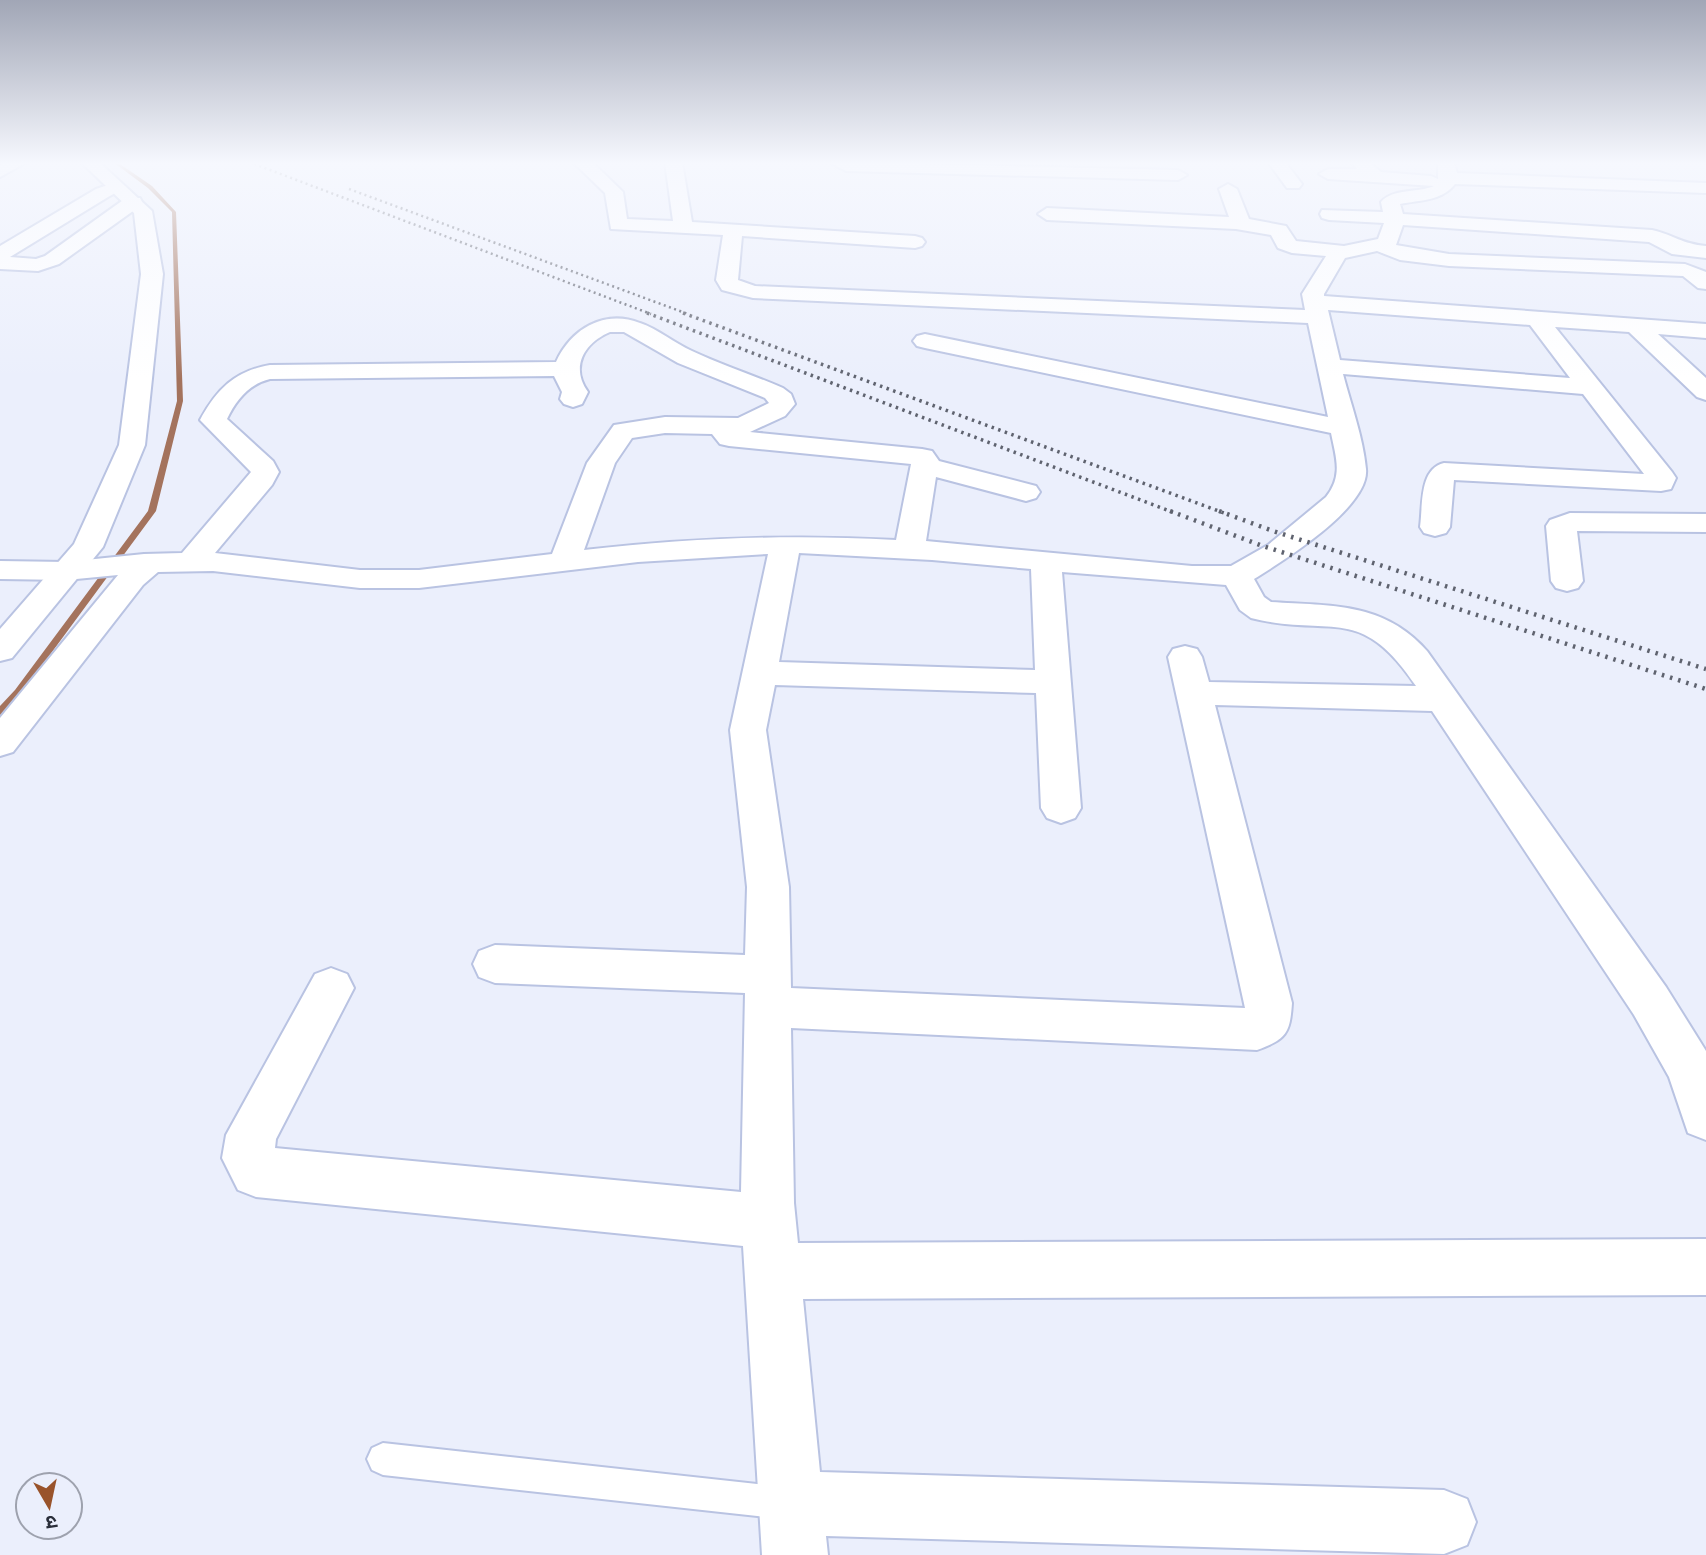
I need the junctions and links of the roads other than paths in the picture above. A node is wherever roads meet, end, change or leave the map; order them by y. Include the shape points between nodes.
1 (42, 235) edge
2 (80, 235) edge
3 (147, 235) edge
4 (732, 235) edge
5 (796, 235) edge
6 (918, 235) edge
7 (1282, 235) edge
8 (1391, 235) edge
9 (1630, 235) edge
10 (885, 241) junction
11 (1379, 245) junction
12 (1340, 251) junction
13 (1706, 252) edge
14 (2, 262) edge
15 (1706, 284) edge
16 (1603, 292) dead end
17 (863, 298) junction
18 (1316, 309) junction
19 (1536, 318) junction
20 (1633, 325) junction
21 (1706, 331) edge
22 (925, 341) dead end
23 (1330, 366) junction
24 (566, 369) junction
25 (1590, 387) junction
26 (1706, 392) edge
27 (573, 399) dead end
28 (741, 426) junction
29 (1344, 428) junction
30 (924, 466) junction
31 (1026, 492) dead end
32 (1706, 523) edge
33 (1435, 527) dead end
34 (785, 544) junction
35 (909, 550) junction
36 (1046, 561) junction
37 (191, 562) junction
38 (565, 562) junction
39 (147, 563) junction
40 (80, 569) junction
41 (0, 570) edge
42 (1237, 576) junction
43 (1567, 581) dead end
44 (0, 650) edge
45 (759, 673) junction
46 (1054, 682) junction
47 (1442, 699) junction
48 (0, 743) edge
49 (1061, 808) dead end
50 (495, 964) dead end
51 (331, 988) dead end
52 (768, 991) junction
53 (1706, 1116) edge
54 (770, 1247) junction
55 (1706, 1267) edge
56 (383, 1460) dead end
57 (1444, 1521) dead end
58 (793, 1529) edge

1 - 14 street
2 - 14 street via 52,260 38,265
3 - 40 street via 152,274 132,445
4 - 17 street via 730,285 760,293
5 - 10 street
6 - 10 street via 913,251
7 - 12 street via 1288,246
8 - 11 street
9 - 13 street via 1652,236 1679,250
10 - 17 street
11 - 12 street
11 - 15 street via 1399,254 1449,260 1685,270
12 - 18 street via 1315,290
16 - 20 street
17 - 18 street
18 - 19 street
18 - 23 street
19 - 20 street
19 - 25 street
20 - 21 street
20 - 26 street
22 - 29 street
23 - 25 street
23 - 29 street
24 - 27 street via 575,392
24 - 28 street via 570,356 595,328 634,328 658,344 782,399 776,411
24 - 37 street via 270,372 247,377 234,386 213,420 265,472
25 - 33 street via 1661,482 1444,471
28 - 30 street via 725,434 737,440 917,455 925,461
28 - 38 street via 691,424 623,431 601,463
29 - 42 street via 1353,471 1347,489 1295,538
30 - 31 street
30 - 35 street
32 - 43 street via 1570,522 1561,526
34 - 35 street
34 - 38 street
34 - 45 street
35 - 36 street
36 - 42 street
36 - 46 street
37 - 38 street via 386,580
37 - 39 street
39 - 40 street
39 - 48 street
40 - 41 street
40 - 44 street
42 - 47 street via 1251,603 1263,611 1377,626 1415,659
45 - 46 street
45 - 52 street via 748,730 765,847
46 - 49 street
47 - 52 street via 1189,675 1269,1003 1266,1023 1256,1029
47 - 53 street via 1679,1046
50 - 52 street
51 - 54 street via 251,1135 247,1158 256,1172
52 - 54 street
54 - 55 street
54 - 58 street
56 - 58 lane
57 - 58 street

